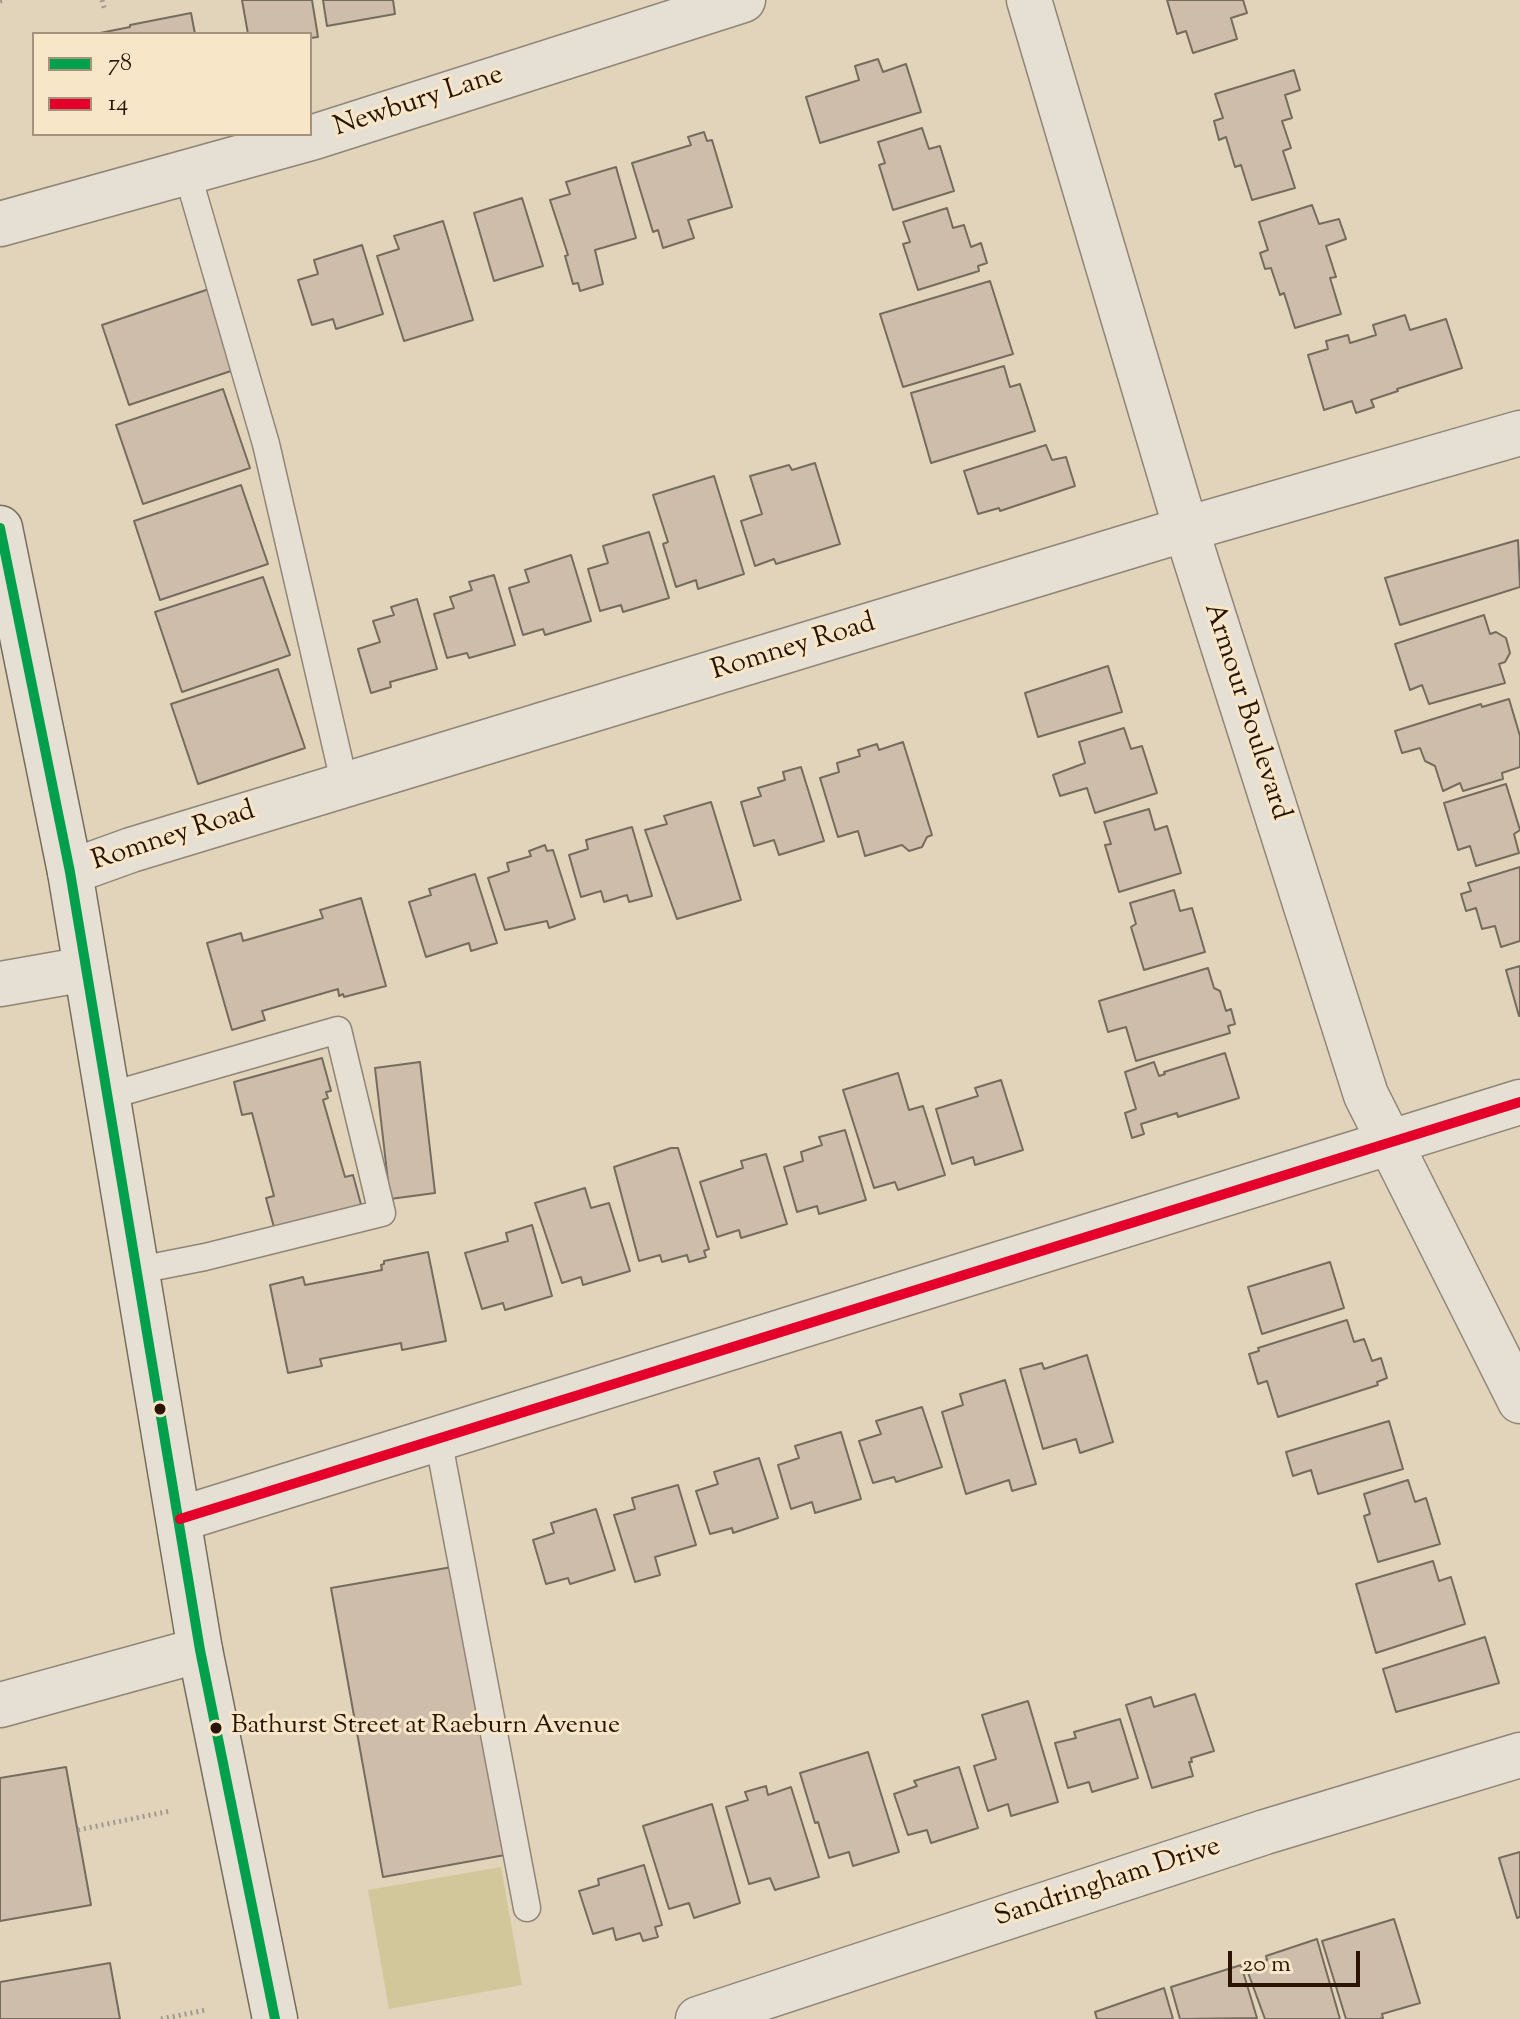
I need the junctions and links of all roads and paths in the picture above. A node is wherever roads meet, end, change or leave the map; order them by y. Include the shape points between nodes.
1 (102, 0) edge
2 (743, 0) edge
3 (1029, 0) edge
4 (105, 11) dead end
5 (187, 172) junction
6 (0, 224) edge
7 (1520, 433) edge
8 (0, 528) edge
9 (1186, 529) junction
10 (345, 786) junction
11 (70, 872) junction
12 (86, 969) junction
13 (0, 984) edge
14 (108, 1096) junction
15 (1520, 1102) edge
16 (1388, 1141) junction
17 (139, 1270) junction
18 (1520, 1401) edge
19 (438, 1438) junction
20 (180, 1519) junction
21 (200, 1650) junction
22 (0, 1705) edge
23 (1520, 1755) edge
24 (170, 1811) dead end
25 (78, 1830) dead end
26 (527, 1908) dead end
27 (206, 2010) dead end
28 (161, 2019) edge
29 (275, 2019) edge
30 (698, 2019) edge

1 - 4 path
2 - 5 street, Newbury Lane via 314,137
3 - 9 street, Armour Boulevard
5 - 6 street, Newbury Lane
5 - 10 lane via 266,444
7 - 9 street, Romney Road
8 - 11 street
9 - 10 street, Romney Road
9 - 16 street, Armour Boulevard via 1366,1095
10 - 11 street, Romney Road
11 - 12 street
12 - 13 street
12 - 14 street
14 - 17 street
14 - 17 lane via 338,1030 382,1213
15 - 16 street
16 - 18 street, Armour Boulevard
16 - 19 street
17 - 20 street
19 - 20 street
19 - 26 lane
20 - 21 street
21 - 22 street
21 - 29 street
23 - 30 street, Sandringham Drive via 1265,1832
24 - 25 path
27 - 28 path

